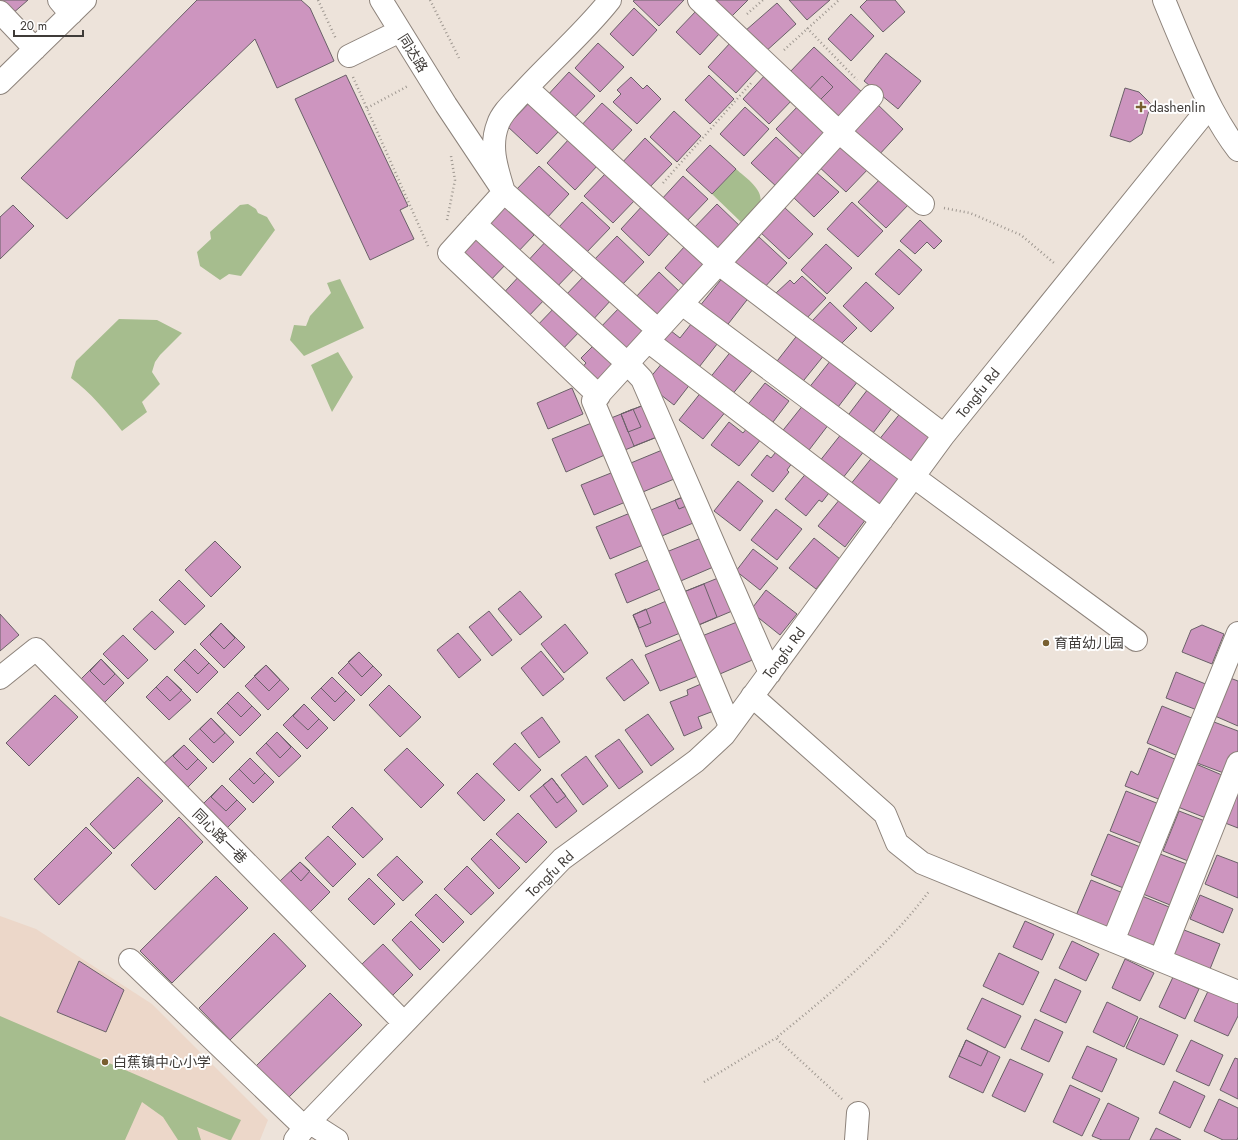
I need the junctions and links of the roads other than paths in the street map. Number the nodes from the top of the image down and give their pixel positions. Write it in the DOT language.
graph roads {
  1 [pos="381,0"];
  2 [pos="610,0"];
  3 [pos="699,0"];
  4 [pos="1164,0"];
  5 [pos="72,4"];
  6 [pos="0,12"];
  7 [pos="400,31"];
  8 [pos="35,49"];
  9 [pos="346,57"];
  10 [pos="0,83"];
  11 [pos="527,88"];
  12 [pos="872,96"];
  13 [pos="1210,106"];
  14 [pos="840,132"];
  15 [pos="1238,150"];
  16 [pos="504,192"];
  17 [pos="923,204"];
  18 [pos="475,224"];
  19 [pos="719,264"];
  20 [pos="682,304"];
  21 [pos="653,336"];
  22 [pos="628,364"];
  23 [pos="599,396"];
  24 [pos="944,435"];
  25 [pos="914,477"];
  26 [pos="882,520"];
  27 [pos="1238,633"];
  28 [pos="1136,640"];
  29 [pos="770,673"];
  30 [pos="0,678"];
  31 [pos="752,696"];
  32 [pos="730,726"];
  33 [pos="1238,763"];
  34 [pos="1113,941"];
  35 [pos="130,960"];
  36 [pos="1160,960"];
  37 [pos="1238,992"];
  38 [pos="404,1023"];
  39 [pos="858,1113"];
  40 [pos="303,1130"];
  41 [pos="337,1140"];
  42 [pos="856,1140"];
  1 -- 7 [label="street, 同达路"];
  2 -- 11 [label="street"];
  3 -- 14 [label="street"];
  4 -- 13 [label="street"];
  5 -- 8 [label="street"];
  6 -- 8 [label="street"];
  7 -- 9 [label="street"];
  7 -- 16 [label="street, 同达路"];
  8 -- 10 [label="street"];
  11 -- 16 [label="street"];
  11 -- 19 [label="street"];
  12 -- 14 [label="street"];
  13 -- 15 [label="street"];
  13 -- 24 [label="street, Tongfu Rd"];
  14 -- 17 [label="street"];
  14 -- 19 [label="street"];
  16 -- 18 [label="street"];
  16 -- 21 [label="street, 同达路"];
  18 -- 22 [label="street"];
  18 -- 23 [label="street"];
  19 -- 20 [label="street"];
  19 -- 24 [label="street"];
  20 -- 21 [label="street"];
  20 -- 25 [label="street"];
  21 -- 22 [label="street"];
  21 -- 26 [label="street, 同达路"];
  22 -- 23 [label="street"];
  22 -- 29 [label="street"];
  23 -- 32 [label="street"];
  24 -- 25 [label="street, Tongfu Rd"];
  25 -- 26 [label="street, Tongfu Rd"];
  25 -- 28 [label="street"];
  26 -- 29 [label="street, Tongfu Rd"];
  27 -- 34 [label="street"];
  29 -- 31 [label="street, Tongfu Rd"];
  30 -- 38 [label="street, 同心路一巷"];
  31 -- 32 [label="street, Tongfu Rd"];
  31 -- 34 [label="street"];
  32 -- 38 [label="street, Tongfu Rd"];
  33 -- 36 [label="street"];
  34 -- 36 [label="street"];
  35 -- 40 [label="street"];
  36 -- 37 [label="street"];
  38 -- 40 [label="street, Tongfu Rd"];
  39 -- 42 [label="street"];
  40 -- 41 [label="street"];
}
